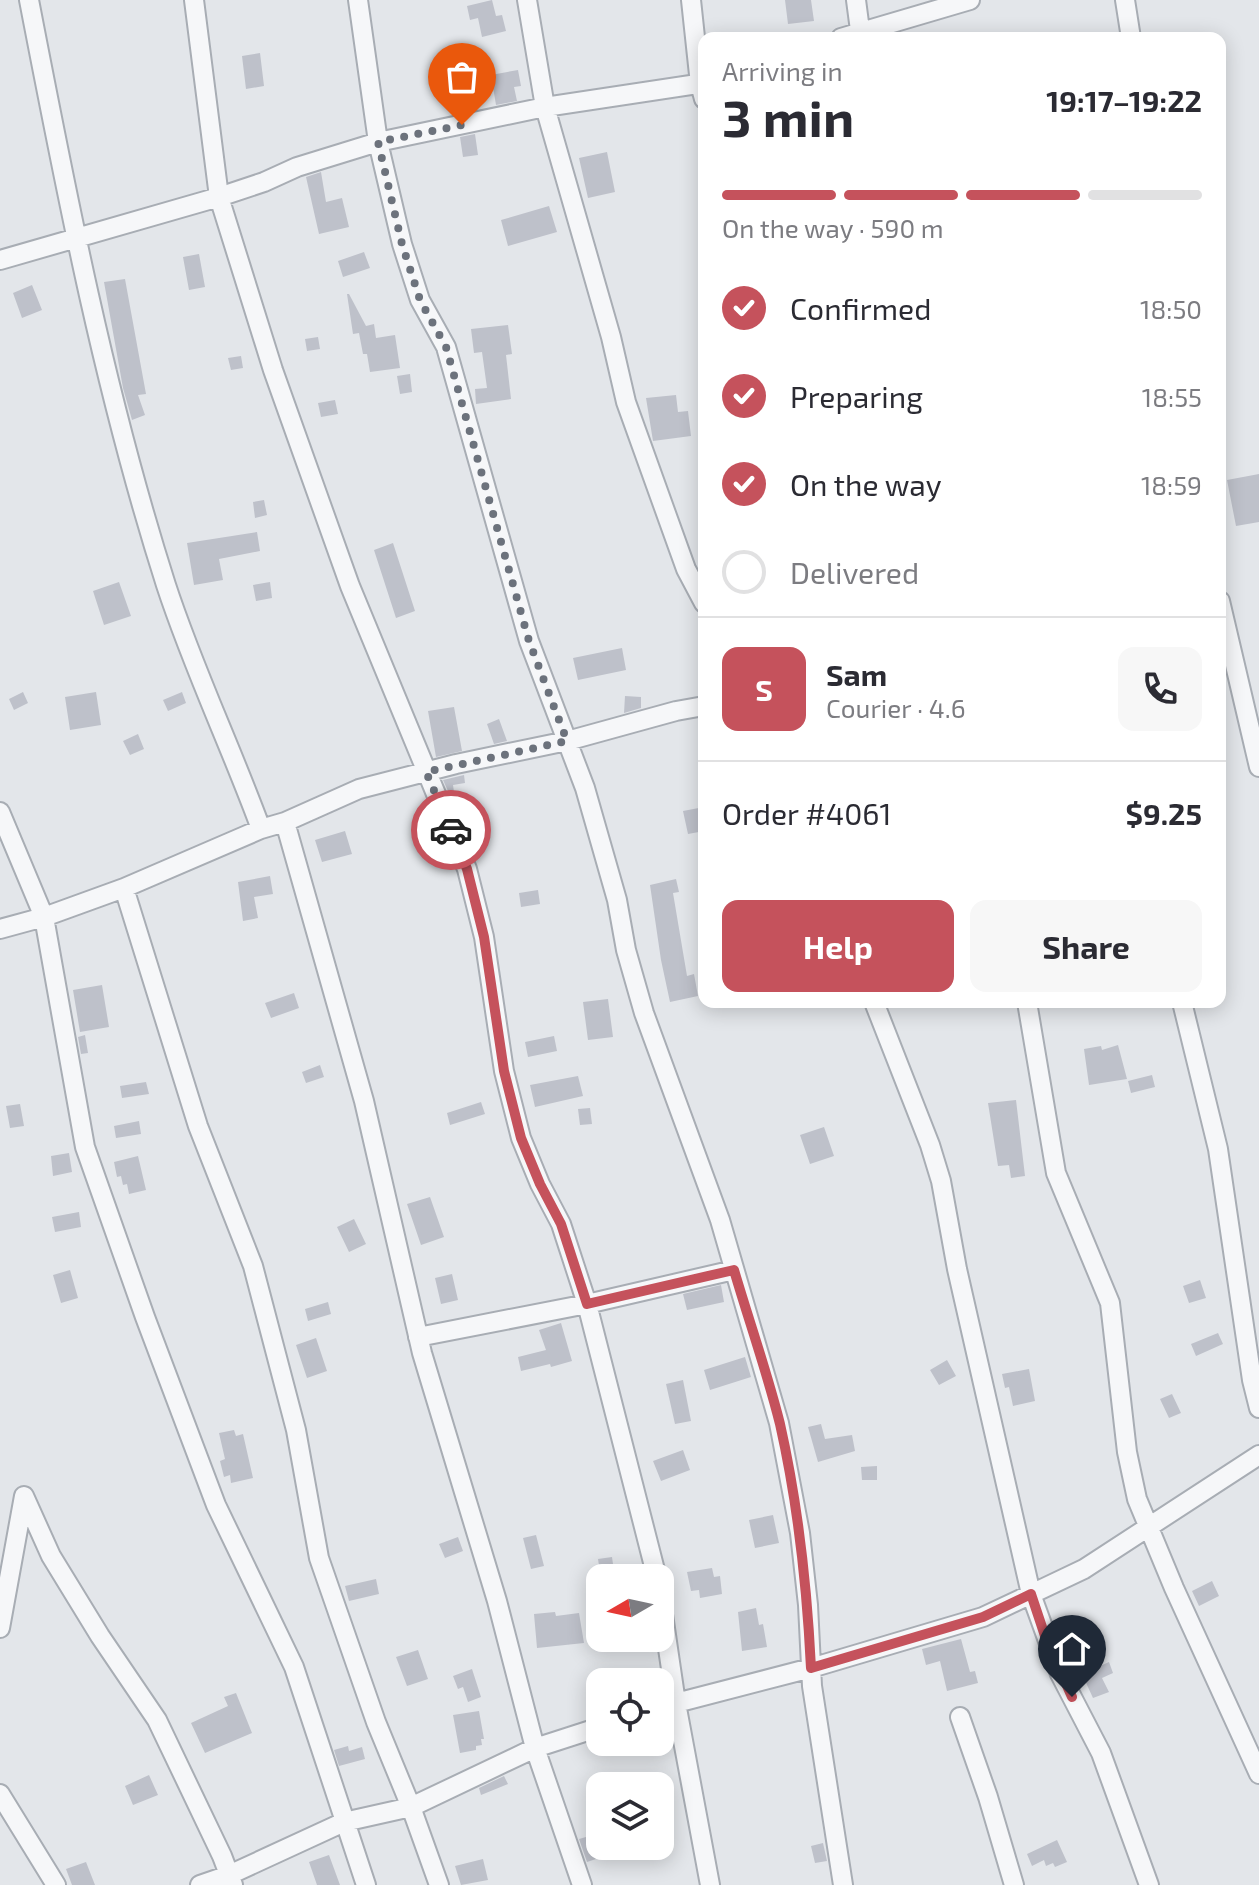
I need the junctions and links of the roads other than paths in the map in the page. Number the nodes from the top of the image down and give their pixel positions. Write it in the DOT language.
graph roads {
  1 [pos="29,0"];
  2 [pos="194,0"];
  3 [pos="358,0"];
  4 [pos="527,0"];
  5 [pos="691,0"];
  6 [pos="856,0"];
  7 [pos="970,0"];
  8 [pos="1125,0"];
  9 [pos="861,32"];
  10 [pos="870,32"];
  11 [pos="1130,32"];
  12 [pos="698,52"];
  13 [pos="698,90"];
  14 [pos="545,107"];
  15 [pos="378,142"];
  16 [pos="219,197"];
  17 [pos="75,239"];
  18 [pos="0,260"];
  19 [pos="698,592"];
  20 [pos="1226,627"];
  21 [pos="698,707"];
  22 [pos="567,741"];
  23 [pos="1259,767"];
  24 [pos="426,772"];
  25 [pos="0,812"];
  26 [pos="285,822"];
  27 [pos="261,829"];
  28 [pos="124,888"];
  29 [pos="44,917"];
  30 [pos="0,929"];
  31 [pos="876,1008"];
  32 [pos="1028,1008"];
  33 [pos="1183,1008"];
  34 [pos="734,1270"];
  35 [pos="587,1304"];
  36 [pos="418,1337"];
  37 [pos="1259,1408"];
  38 [pos="1259,1455"];
  39 [pos="1147,1525"];
  40 [pos="653,1564"];
  41 [pos="1031,1594"];
  42 [pos="0,1628"];
  43 [pos="811,1668"];
  44 [pos="674,1703"];
  45 [pos="960,1717"];
  46 [pos="674,1731"];
  47 [pos="586,1732"];
  48 [pos="535,1748"];
  49 [pos="1259,1774"];
  50 [pos="0,1794"];
  51 [pos="411,1807"];
  52 [pos="344,1822"];
  53 [pos="231,1880"];
  54 [pos="56,1885"];
  55 [pos="200,1885"];
  56 [pos="366,1885"];
  57 [pos="439,1885"];
  58 [pos="582,1885"];
  59 [pos="710,1885"];
  60 [pos="843,1885"];
  61 [pos="1014,1885"];
  62 [pos="1149,1885"];
  1 -- 17 [label="street"];
  2 -- 16 [label="street"];
  3 -- 15 [label="street"];
  4 -- 14 [label="street"];
  5 -- 12 [label="street"];
  6 -- 9 [label="street"];
  7 -- 10 [label="street"];
  8 -- 11 [label="street"];
  13 -- 14 [label="street"];
  14 -- 15 [label="street"];
  14 -- 19 [label="street"];
  15 -- 16 [label="street"];
  15 -- 22 [label="street"];
  16 -- 17 [label="street"];
  16 -- 24 [label="street"];
  17 -- 18 [label="street"];
  17 -- 27 [label="street"];
  20 -- 23 [label="street"];
  21 -- 22 [label="street"];
  22 -- 24 [label="street"];
  22 -- 34 [label="street"];
  24 -- 26 [label="street"];
  24 -- 35 [label="street"];
  25 -- 29 [label="street"];
  26 -- 27 [label="street"];
  26 -- 36 [label="street"];
  27 -- 28 [label="street"];
  28 -- 29 [label="street"];
  28 -- 51 [label="street"];
  29 -- 30 [label="street"];
  29 -- 52 [label="street"];
  31 -- 41 [label="street"];
  32 -- 39 [label="street"];
  33 -- 37 [label="street"];
  34 -- 35 [label="street"];
  34 -- 43 [label="street"];
  35 -- 36 [label="street"];
  35 -- 40 [label="street"];
  36 -- 48 [label="street"];
  38 -- 39 [label="street"];
  39 -- 41 [label="street"];
  39 -- 49 [label="street"];
  41 -- 43 [label="street"];
  41 -- 62 [label="street"];
  42 -- 53 [label="street"];
  43 -- 44 [label="street"];
  43 -- 60 [label="street"];
  45 -- 61 [label="street"];
  46 -- 59 [label="street"];
  47 -- 48 [label="street"];
  48 -- 51 [label="street"];
  48 -- 58 [label="street"];
  50 -- 54 [label="street"];
  51 -- 52 [label="street"];
  51 -- 57 [label="street"];
  52 -- 53 [label="street"];
  52 -- 56 [label="street"];
  53 -- 55 [label="street"];
}
